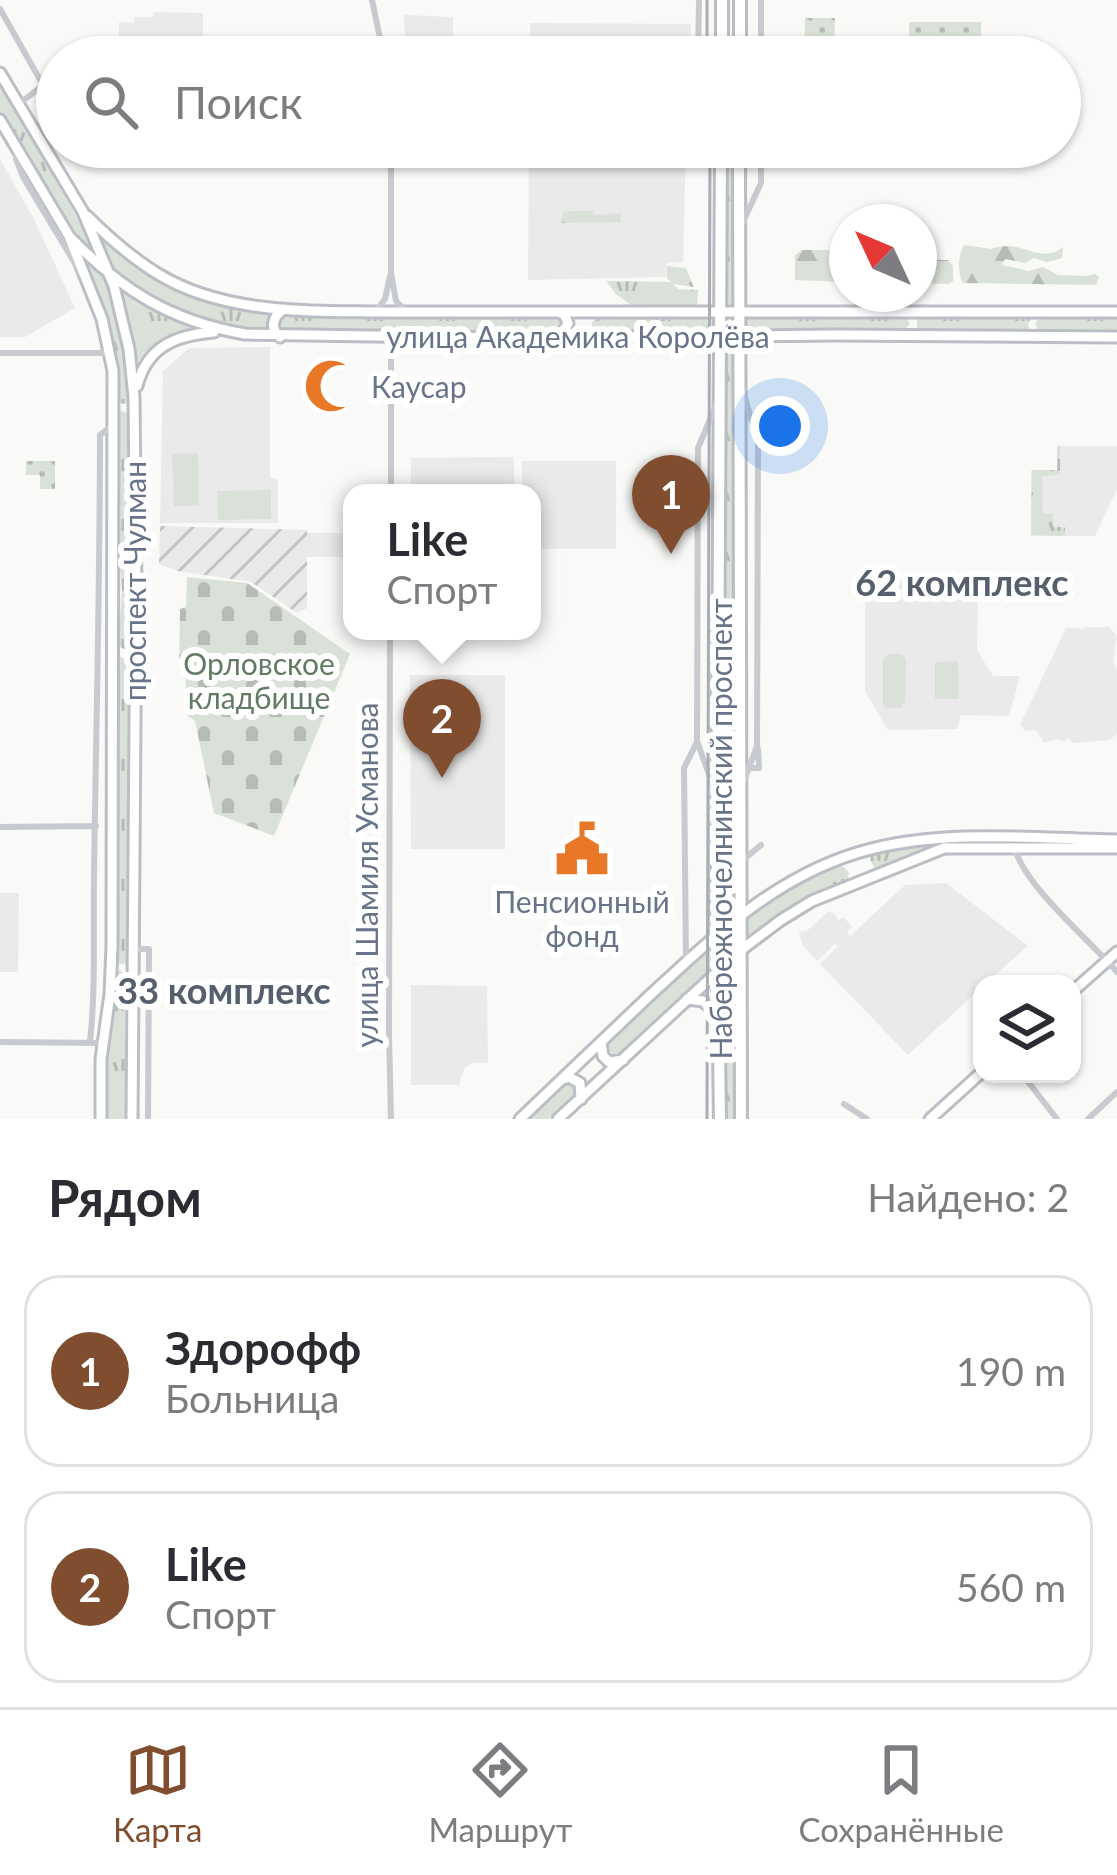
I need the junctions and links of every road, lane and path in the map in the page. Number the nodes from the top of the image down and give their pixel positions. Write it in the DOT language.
graph roads {
  1 [pos="372,0"];
  2 [pos="699,0"];
  3 [pos="722,0"];
  4 [pos="740,0"];
  5 [pos="760,0"];
  6 [pos="0,9"];
  7 [pos="380,36"];
  8 [pos="698,36"];
  9 [pos="722,36"];
  10 [pos="740,36"];
  11 [pos="760,36"];
  12 [pos="36,73"];
  13 [pos="0,74"];
  14 [pos="36,91"];
  15 [pos="19,104"];
  16 [pos="0,122"];
  17 [pos="36,133"];
  18 [pos="16,147"];
  19 [pos="56,168"];
  20 [pos="392,168"];
  21 [pos="721,168"];
  22 [pos="739,168"];
  23 [pos="760,168"];
  24 [pos="82,212"];
  25 [pos="738,233"];
  26 [pos="69,236"];
  27 [pos="392,273"];
  28 [pos="86,276"];
  29 [pos="111,277"];
  30 [pos="721,289"];
  31 [pos="739,289"];
  32 [pos="284,309"];
  33 [pos="763,310"];
  34 [pos="829,310"];
  35 [pos="937,310"];
  36 [pos="375,312"];
  37 [pos="407,312"];
  38 [pos="558,312"];
  39 [pos="614,312"];
  40 [pos="702,312"];
  41 [pos="909,312"];
  42 [pos="1045,312"];
  43 [pos="1117,312"];
  44 [pos="720,324"];
  45 [pos="739,324"];
  46 [pos="226,331"];
  47 [pos="901,335"];
  48 [pos="763,336"];
  49 [pos="280,337"];
  50 [pos="392,337"];
  51 [pos="602,337"];
  52 [pos="698,337"];
  53 [pos="1042,337"];
  54 [pos="1117,337"];
  55 [pos="555,338"];
  56 [pos="0,353"];
  57 [pos="110,353"];
  58 [pos="720,362"];
  59 [pos="739,362"];
  60 [pos="740,383"];
  61 [pos="721,394"];
  62 [pos="134,397"];
  63 [pos="134,412"];
  64 [pos="112,420"];
  65 [pos="391,484"];
  66 [pos="99,597"];
  67 [pos="114,617"];
  68 [pos="390,640"];
  69 [pos="114,643"];
  70 [pos="134,646"];
  71 [pos="697,741"];
  72 [pos="113,761"];
  73 [pos="97,786"];
  74 [pos="740,790"];
  75 [pos="719,802"];
  76 [pos="97,826"];
  77 [pos="0,827"];
  78 [pos="761,844"];
  79 [pos="1117,844"];
  80 [pos="1014,847"];
  81 [pos="869,849"];
  82 [pos="836,861"];
  83 [pos="740,862"];
  84 [pos="875,876"];
  85 [pos="843,888"];
  86 [pos="740,891"];
  87 [pos="762,898"];
  88 [pos="741,914"];
  89 [pos="94,923"];
  90 [pos="719,932"];
  91 [pos="112,947"];
  92 [pos="133,949"];
  93 [pos="741,950"];
  94 [pos="1117,952"];
  95 [pos="1107,961"];
  96 [pos="686,962"];
  97 [pos="719,969"];
  98 [pos="112,972"];
  99 [pos="1117,972"];
  100 [pos="132,977"];
  101 [pos="1081,984"];
  102 [pos="687,999"];
  103 [pos="718,1015"];
  104 [pos="602,1041"];
  105 [pos="0,1042"];
  106 [pos="90,1042"];
  107 [pos="103,1043"];
  108 [pos="623,1060"];
  109 [pos="561,1080"];
  110 [pos="973,1080"];
  111 [pos="1029,1083"];
  112 [pos="1117,1092"];
  113 [pos="581,1099"];
  114 [pos="844,1104"];
  115 [pos="101,1119"];
  116 [pos="132,1119"];
  117 [pos="148,1119"];
  118 [pos="391,1119"];
  119 [pos="520,1119"];
  120 [pos="558,1119"];
  121 [pos="720,1119"];
  122 [pos="741,1119"];
  123 [pos="867,1119"];
  124 [pos="930,1119"];
  125 [pos="1057,1119"];
  126 [pos="1088,1119"];
  1 -- 7 [label="street"];
  2 -- 8 [label="street"];
  3 -- 9 [label="main road"];
  4 -- 10 [label="main road"];
  5 -- 11 [label="street"];
  6 -- 12 [label="street"];
  13 -- 15 [label="main road, проспект Чулман"];
  14 -- 15 [label="street"];
  15 -- 17 [label="main road, проспект Чулман"];
  16 -- 18 [label="main road, проспект Чулман"];
  18 -- 26 [label="main road, проспект Чулман"];
  18 -- 28 [label="street"];
  19 -- 24 [label="main road, проспект Чулман"];
  20 -- 27 [label="street"];
  21 -- 30 [label="main road, Набережночелнинский проспект"];
  22 -- 25 [label="main road, Набережночелнинский проспект"];
  23 -- 25 [label="street"];
  24 -- 29 [label="main road, проспект Чулман"];
  24 -- 32 [label="main road, улица Академика Королёва"];
  25 -- 31 [label="main road, Набережночелнинский проспект"];
  26 -- 28 [label="main road, проспект Чулман"];
  26 -- 29 [label="main road, улица Академика Королёва"];
  27 -- 36 [label="street"];
  27 -- 37 [label="street"];
  28 -- 57 [label="main road, проспект Чулман"];
  29 -- 46 [label="main road, улица Академика Королёва"];
  29 -- 62 [label="main road, проспект Чулман"];
  30 -- 40 [label="main road"];
  30 -- 44 [label="main road, Набережночелнинский проспект"];
  31 -- 33 [label="main road"];
  31 -- 45 [label="main road, Набережночелнинский проспект"];
  32 -- 36 [label="main road, улица Академика Королёва"];
  32 -- 49 [label="main road"];
  33 -- 34 [label="main road, улица Академика Королёва"];
  33 -- 45 [label="main road, улица Академика Королёва"];
  35 -- 42 [label="main road, улица Академика Королёва"];
  36 -- 37 [label="main road, улица Академика Королёва"];
  37 -- 38 [label="main road, улица Академика Королёва"];
  38 -- 39 [label="main road, улица Академика Королёва"];
  38 -- 55 [label="main road"];
  39 -- 40 [label="main road, улица Академика Королёва"];
  39 -- 51 [label="main road"];
  40 -- 44 [label="main road, улица Академика Королёва"];
  41 -- 47 [label="main road"];
  42 -- 43 [label="main road, улица Академика Королёва"];
  42 -- 53 [label="main road"];
  44 -- 45 [label="main road, улица Академика Королёва"];
  44 -- 45 [label="main road, улица Академика Королёва"];
  44 -- 52 [label="main road, улица Академика Королёва"];
  44 -- 58 [label="main road, Набережночелнинский проспект"];
  45 -- 48 [label="main road, улица Академика Королёва"];
  45 -- 59 [label="main road, Набережночелнинский проспект"];
  46 -- 49 [label="main road, улица Академика Королёва"];
  46 -- 62 [label="main road"];
  47 -- 48 [label="main road, улица Академика Королёва"];
  47 -- 53 [label="main road, улица Академика Королёва"];
  48 -- 59 [label="main road"];
  49 -- 50 [label="main road, улица Академика Королёва"];
  50 -- 55 [label="main road, улица Академика Королёва"];
  50 -- 65 [label="street"];
  51 -- 52 [label="main road, улица Академика Королёва"];
  51 -- 55 [label="main road, улица Академика Королёва"];
  52 -- 58 [label="main road"];
  53 -- 54 [label="main road, улица Академика Королёва"];
  56 -- 57 [label="street"];
  57 -- 64 [label="main road, проспект Чулман"];
  58 -- 61 [label="main road, Набережночелнинский проспект"];
  59 -- 60 [label="main road, Набережночелнинский проспект"];
  60 -- 74 [label="main road, Набережночелнинский проспект"];
  60 -- 74 [label="street"];
  61 -- 71 [label="street"];
  61 -- 75 [label="main road, Набережночелнинский проспект"];
  62 -- 63 [label="main road, проспект Чулман"];
  63 -- 64 [label="main road"];
  63 -- 70 [label="main road, проспект Чулман"];
  64 -- 66 [label="street"];
  64 -- 67 [label="main road, проспект Чулман"];
  66 -- 67 [label="street"];
  66 -- 73 [label="street"];
  67 -- 69 [label="main road, проспект Чулман"];
  68 -- 118 [label="street, улица Шамиля Усманова"];
  69 -- 70 [label="main road"];
  69 -- 72 [label="main road, проспект Чулман"];
  70 -- 92 [label="main road, проспект Чулман"];
  71 -- 75 [label="street"];
  71 -- 96 [label="street"];
  72 -- 73 [label="street"];
  72 -- 91 [label="main road, проспект Чулман"];
  73 -- 76 [label="street"];
  74 -- 83 [label="main road, Набережночелнинский проспект"];
  75 -- 90 [label="main road, Набережночелнинский проспект"];
  76 -- 77 [label="street"];
  76 -- 89 [label="street"];
  78 -- 83 [label="street"];
  79 -- 80 [label="main road"];
  79 -- 81 [label="main road"];
  80 -- 84 [label="main road"];
  80 -- 95 [label="street"];
  81 -- 82 [label="main road"];
  81 -- 84 [label="main road"];
  82 -- 85 [label="main road"];
  82 -- 87 [label="main road"];
  83 -- 86 [label="main road, Набережночелнинский проспект"];
  84 -- 85 [label="main road"];
  85 -- 93 [label="main road"];
  86 -- 87 [label="main road"];
  86 -- 88 [label="main road, Набережночелнинский проспект"];
  87 -- 88 [label="main road"];
  88 -- 90 [label="main road"];
  88 -- 93 [label="main road, Набережночелнинский проспект"];
  89 -- 91 [label="street"];
  89 -- 106 [label="street"];
  90 -- 96 [label="main road"];
  90 -- 97 [label="main road, Набережночелнинский проспект"];
  91 -- 98 [label="main road, проспект Чулман"];
  92 -- 100 [label="main road, проспект Чулман"];
  92 -- 117 [label="street"];
  93 -- 97 [label="main road"];
  93 -- 122 [label="main road, Набережночелнинский проспект"];
  94 -- 95 [label="main road"];
  95 -- 99 [label="street"];
  95 -- 101 [label="main road"];
  96 -- 104 [label="main road"];
  97 -- 102 [label="main road"];
  97 -- 103 [label="main road, Набережночелнинский проспект"];
  98 -- 100 [label="main road"];
  98 -- 107 [label="main road, проспект Чулман"];
  100 -- 116 [label="main road, проспект Чулман"];
  102 -- 103 [label="main road"];
  102 -- 108 [label="main road"];
  103 -- 121 [label="main road, Набережночелнинский проспект"];
  104 -- 108 [label="main road"];
  104 -- 109 [label="main road"];
  105 -- 106 [label="street"];
  106 -- 107 [label="street"];
  107 -- 115 [label="main road, проспект Чулман"];
  108 -- 113 [label="main road"];
  109 -- 113 [label="main road"];
  109 -- 119 [label="main road"];
  110 -- 124 [label="main road"];
  111 -- 125 [label="street"];
  112 -- 126 [label="street"];
  113 -- 120 [label="main road"];
  114 -- 123 [label="street"];
}
